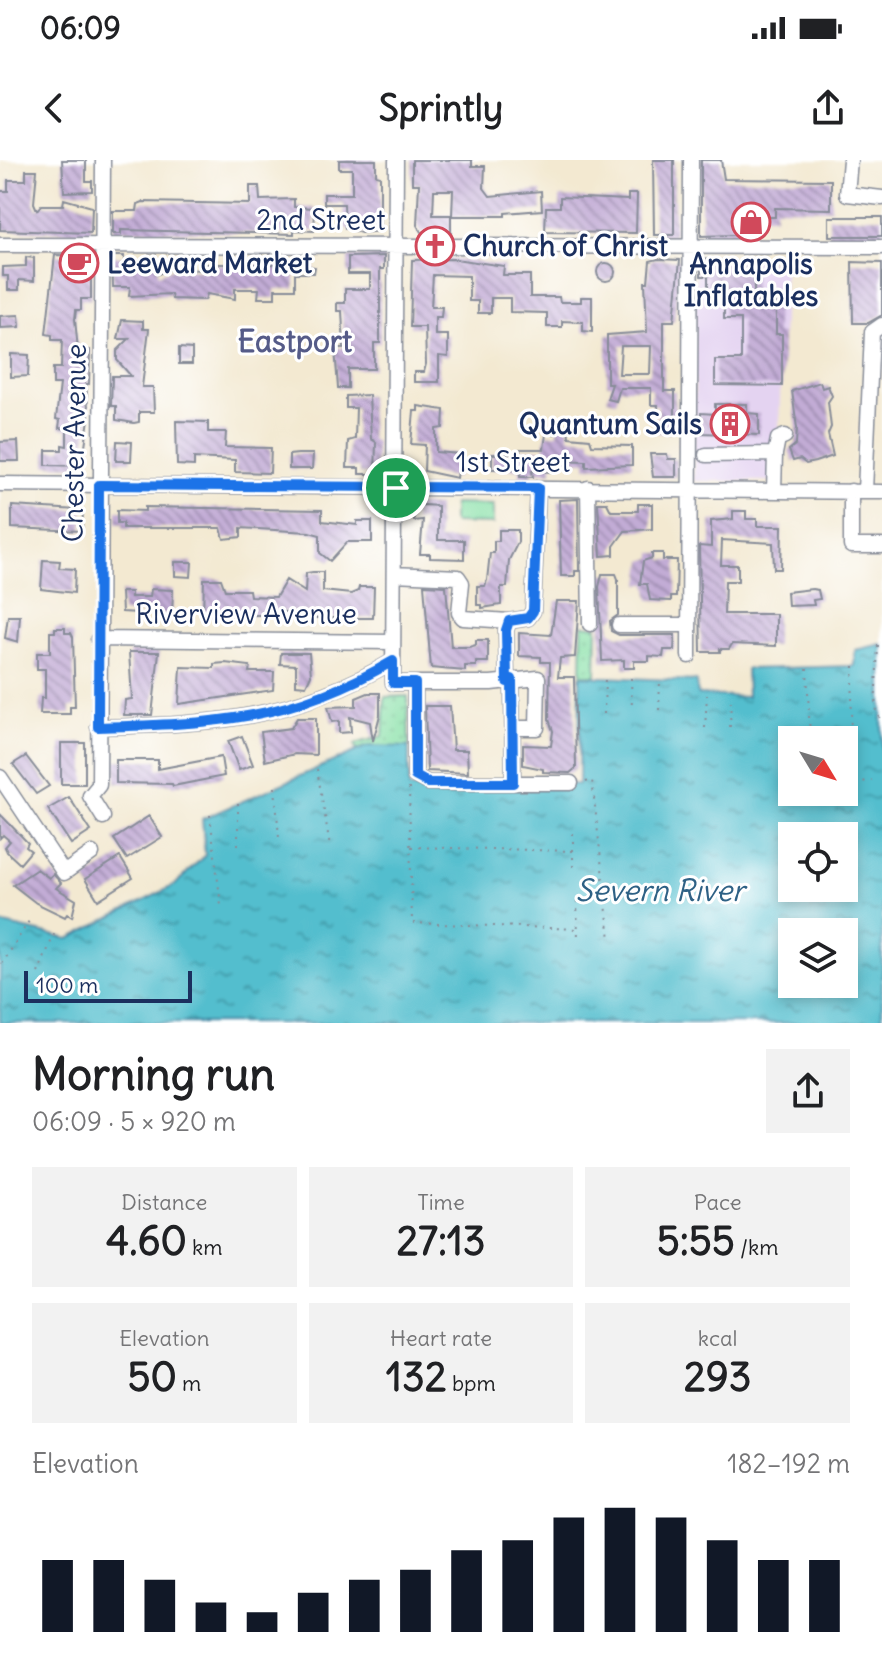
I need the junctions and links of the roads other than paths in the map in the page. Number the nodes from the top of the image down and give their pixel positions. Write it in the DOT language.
graph roads {
  1 [pos="103,160"];
  2 [pos="396,160"];
  3 [pos="691,160"];
  4 [pos="850,160"];
  5 [pos="882,198"];
  6 [pos="0,245"];
  7 [pos="103,245"];
  8 [pos="395,247"];
  9 [pos="691,247"];
  10 [pos="882,247"];
  11 [pos="882,325"];
  12 [pos="785,436"];
  13 [pos="775,454"];
  14 [pos="706,455"];
  15 [pos="0,484"];
  16 [pos="99,485"];
  17 [pos="396,488"];
  18 [pos="538,488"];
  19 [pos="588,488"];
  20 [pos="689,490"];
  21 [pos="774,491"];
  22 [pos="858,491"];
  23 [pos="882,492"];
  24 [pos="882,546"];
  25 [pos="394,574"];
  26 [pos="509,621"];
  27 [pos="590,624"];
  28 [pos="619,625"];
  29 [pos="689,625"];
  30 [pos="98,639"];
  31 [pos="393,642"];
  32 [pos="689,656"];
  33 [pos="393,661"];
  34 [pos="510,681"];
  35 [pos="415,683"];
  36 [pos="98,727"];
  37 [pos="513,728"];
  38 [pos="0,777"];
  39 [pos="513,783"];
  40 [pos="576,783"];
  41 [pos="103,817"];
  42 [pos="92,853"];
  1 -- 7 [label="street, Chester Avenue"];
  2 -- 8 [label="street"];
  3 -- 9 [label="street"];
  4 -- 5 [label="street"];
  6 -- 7 [label="street, 2nd Street"];
  7 -- 8 [label="street, 2nd Street"];
  7 -- 16 [label="street, Chester Avenue"];
  8 -- 9 [label="street, 2nd Street"];
  8 -- 17 [label="street"];
  9 -- 10 [label="street, 2nd Street"];
  9 -- 20 [label="street"];
  11 -- 22 [label="street"];
  12 -- 13 [label="street"];
  13 -- 14 [label="street"];
  13 -- 21 [label="street"];
  15 -- 16 [label="street, 1st Street"];
  16 -- 17 [label="street, 1st Street"];
  16 -- 30 [label="street, Chester Avenue"];
  17 -- 18 [label="street, 1st Street"];
  17 -- 25 [label="street"];
  18 -- 19 [label="street, 1st Street"];
  18 -- 26 [label="street"];
  19 -- 20 [label="street, 1st Street"];
  19 -- 27 [label="street"];
  20 -- 21 [label="street, 1st Street"];
  20 -- 29 [label="street"];
  21 -- 22 [label="street, 1st Street"];
  22 -- 23 [label="street, 1st Street"];
  22 -- 24 [label="street"];
  25 -- 26 [label="street"];
  25 -- 31 [label="street"];
  26 -- 34 [label="street"];
  28 -- 29 [label="street"];
  29 -- 32 [label="street"];
  30 -- 31 [label="street, Riverview Avenue"];
  30 -- 36 [label="street, Chester Avenue"];
  31 -- 33 [label="street"];
  33 -- 35 [label="street"];
  33 -- 36 [label="street"];
  34 -- 35 [label="street"];
  34 -- 37 [label="street"];
  34 -- 37 [label="street"];
  35 -- 39 [label="street"];
  36 -- 41 [label="street, Chester Avenue"];
  37 -- 39 [label="street"];
  38 -- 42 [label="street"];
  39 -- 40 [label="street"];
}
